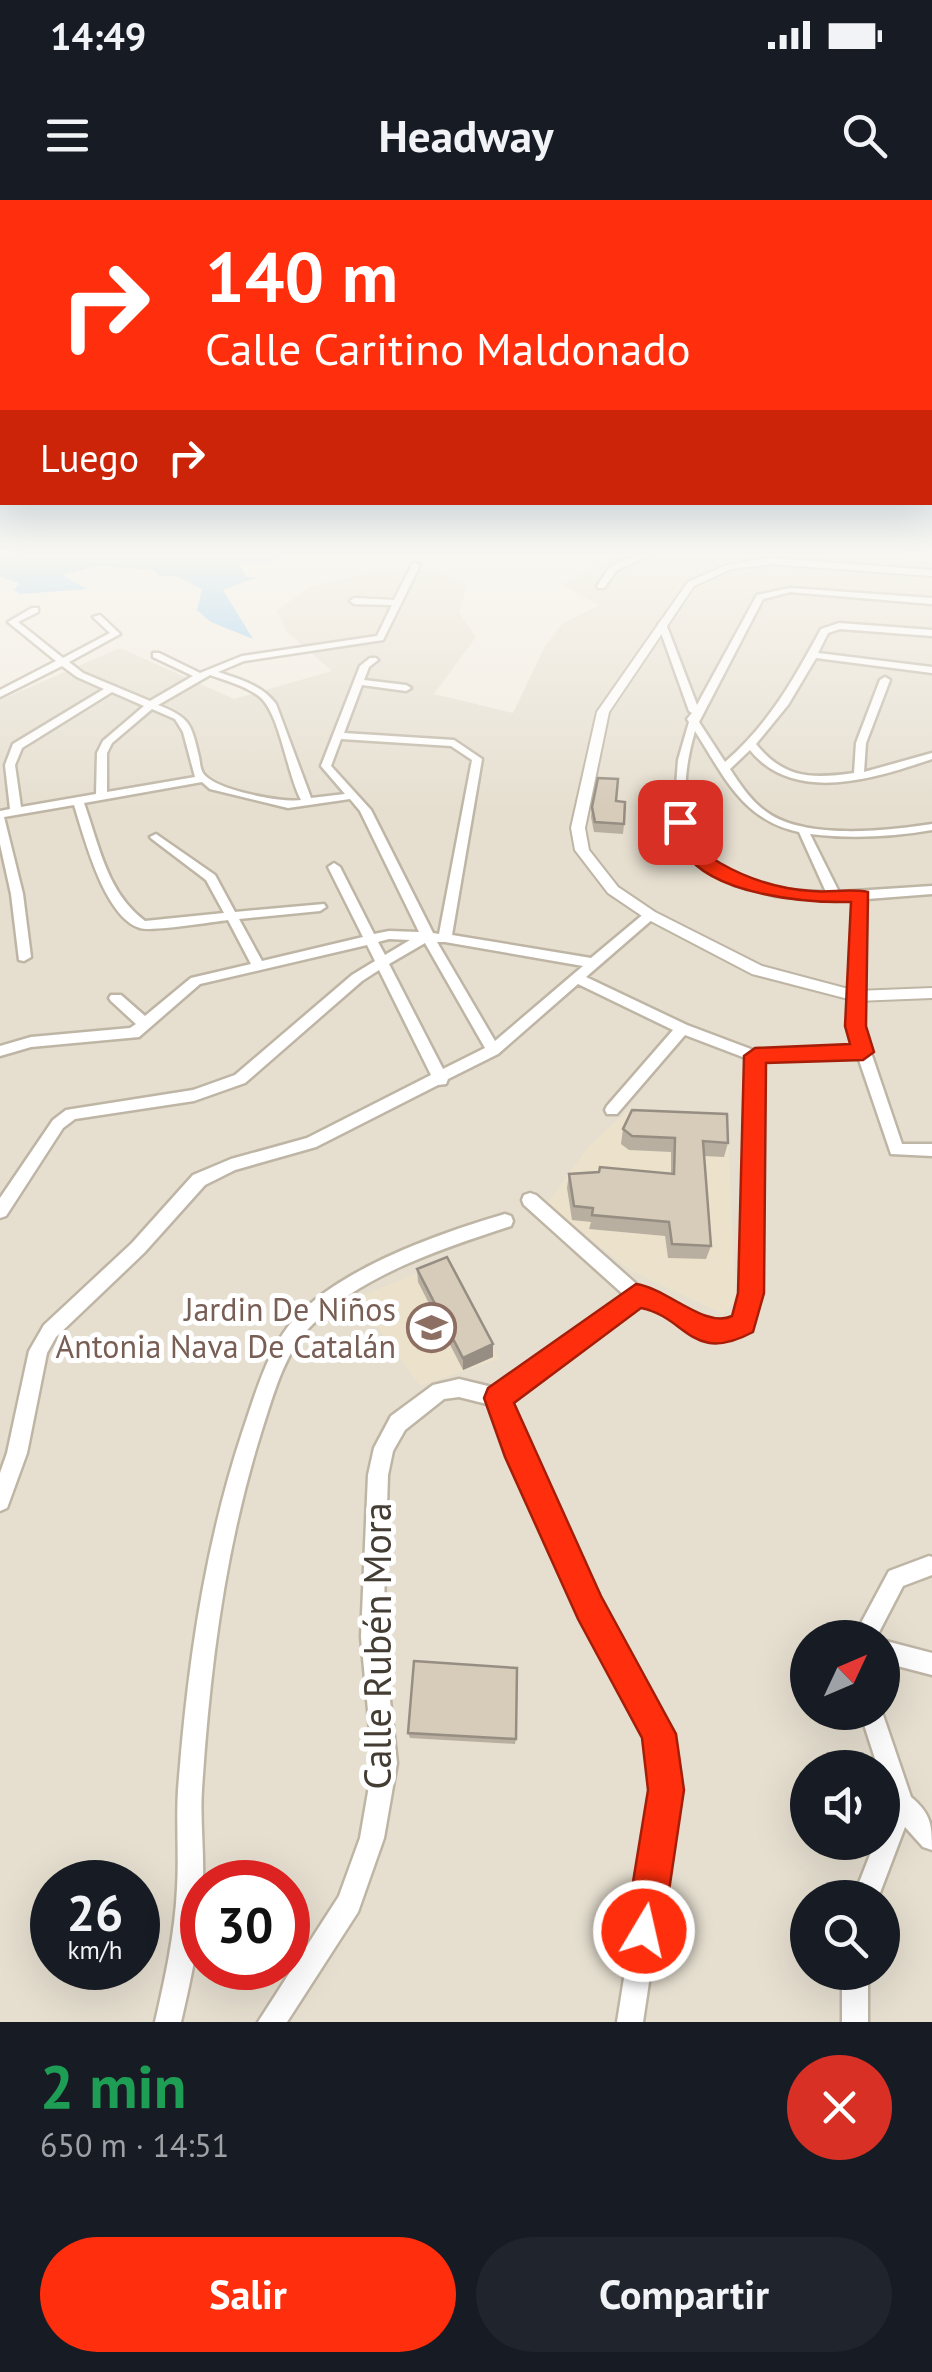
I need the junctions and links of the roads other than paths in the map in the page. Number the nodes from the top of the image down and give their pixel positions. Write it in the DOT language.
graph roads {
  1 [pos="30,638"];
  2 [pos="108,638"];
  3 [pos="380,638"];
  4 [pos="652,638"];
  5 [pos="667,638"];
  6 [pos="738,638"];
  7 [pos="820,638"];
  8 [pos="156,655"];
  9 [pos="812,655"];
  10 [pos="374,660"];
  11 [pos="58,662"];
  12 [pos="868,663"];
  13 [pos="908,668"];
  14 [pos="932,670"];
  15 [pos="205,674"];
  16 [pos="885,680"];
  17 [pos="360,682"];
  18 [pos="406,688"];
  19 [pos="108,690"];
  20 [pos="0,694"];
  21 [pos="151,706"];
  22 [pos="693,715"];
  23 [pos="336,736"];
  24 [pos="752,746"];
  25 [pos="932,756"];
  26 [pos="726,767"];
  27 [pos="859,773"];
  28 [pos="202,778"];
  29 [pos="101,796"];
  30 [pos="351,796"];
  31 [pos="78,800"];
  32 [pos="308,801"];
  33 [pos="16,811"];
  34 [pos="0,817"];
  35 [pos="932,826"];
  36 [pos="804,834"];
  37 [pos="156,837"];
  38 [pos="334,867"];
  39 [pos="932,890"];
  40 [pos="861,896"];
  41 [pos="835,897"];
  42 [pos="320,908"];
  43 [pos="228,914"];
  44 [pos="650,915"];
  45 [pos="427,936"];
  46 [pos="445,938"];
  47 [pos="370,939"];
  48 [pos="24,956"];
  49 [pos="379,962"];
  50 [pos="593,963"];
  51 [pos="258,964"];
  52 [pos="577,978"];
  53 [pos="932,994"];
  54 [pos="856,996"];
  55 [pos="116,998"];
  56 [pos="146,1026"];
  57 [pos="682,1029"];
  58 [pos="493,1050"];
  59 [pos="0,1051"];
  60 [pos="863,1052"];
  61 [pos="755,1056"];
  62 [pos="441,1080"];
  63 [pos="612,1110"];
  64 [pos="932,1150"];
  65 [pos="530,1200"];
  66 [pos="0,1211"];
  67 [pos="505,1221"];
  68 [pos="636,1296"];
  69 [pos="498,1398"];
  70 [pos="0,1501"];
  71 [pos="928,1566"];
  72 [pos="874,1620"];
  73 [pos="900,1656"];
  74 [pos="932,1664"];
  75 [pos="877,1730"];
  76 [pos="902,1805"];
  77 [pos="932,1823"];
  78 [pos="932,1838"];
  79 [pos="872,1880"];
  80 [pos="854,1990"];
  81 [pos="168,2022"];
  82 [pos="271,2022"];
  83 [pos="630,2022"];
  84 [pos="855,2022"];
  1 -- 11 [label="street"];
  2 -- 11 [label="street"];
  3 -- 15 [label="street"];
  4 -- 44 [label="street"];
  5 -- 22 [label="street"];
  6 -- 22 [label="street"];
  7 -- 9 [label="street"];
  8 -- 15 [label="street"];
  9 -- 12 [label="street"];
  9 -- 24 [label="street"];
  10 -- 17 [label="street"];
  11 -- 19 [label="street"];
  11 -- 20 [label="street"];
  12 -- 13 [label="street"];
  12 -- 16 [label="street"];
  13 -- 14 [label="street"];
  13 -- 16 [label="street"];
  15 -- 21 [label="street"];
  15 -- 32 [label="street"];
  16 -- 27 [label="street"];
  17 -- 18 [label="street"];
  17 -- 23 [label="street"];
  19 -- 21 [label="street"];
  19 -- 33 [label="street"];
  21 -- 28 [label="street"];
  21 -- 29 [label="street"];
  22 -- 26 [label="street"];
  22 -- 41 [label="street"];
  23 -- 30 [label="street"];
  23 -- 46 [label="street"];
  24 -- 26 [label="street"];
  24 -- 27 [label="street"];
  25 -- 27 [label="street"];
  26 -- 36 [label="street"];
  28 -- 29 [label="street"];
  28 -- 32 [label="street"];
  29 -- 31 [label="street"];
  30 -- 32 [label="street"];
  30 -- 45 [label="street"];
  31 -- 33 [label="street"];
  31 -- 43 [label="street"];
  33 -- 34 [label="street"];
  34 -- 48 [label="street"];
  35 -- 36 [label="street"];
  36 -- 41 [label="street"];
  37 -- 43 [label="street"];
  38 -- 47 [label="street"];
  39 -- 40 [label="street"];
  40 -- 41 [label="street"];
  40 -- 54 [label="street"];
  42 -- 43 [label="street"];
  43 -- 51 [label="street"];
  44 -- 50 [label="street"];
  44 -- 54 [label="street"];
  45 -- 46 [label="street"];
  45 -- 47 [label="street"];
  45 -- 49 [label="street"];
  45 -- 58 [label="street"];
  46 -- 50 [label="street"];
  47 -- 49 [label="street"];
  47 -- 51 [label="street"];
  49 -- 62 [label="street"];
  49 -- 66 [label="street"];
  50 -- 52 [label="street"];
  51 -- 56 [label="street"];
  52 -- 57 [label="street"];
  52 -- 58 [label="street"];
  53 -- 54 [label="street"];
  54 -- 60 [label="street"];
  55 -- 56 [label="street"];
  56 -- 59 [label="street"];
  57 -- 61 [label="street"];
  57 -- 63 [label="street"];
  58 -- 62 [label="street"];
  60 -- 61 [label="street"];
  60 -- 64 [label="street"];
  61 -- 68 [label="street"];
  62 -- 70 [label="street"];
  65 -- 68 [label="street"];
  67 -- 81 [label="street"];
  68 -- 69 [label="street"];
  69 -- 82 [label="street, Calle Rubén Mora"];
  69 -- 83 [label="street"];
  71 -- 72 [label="street"];
  73 -- 74 [label="street"];
  75 -- 76 [label="street"];
  76 -- 77 [label="street"];
  76 -- 78 [label="street"];
  76 -- 79 [label="street"];
  80 -- 84 [label="street"];
}
